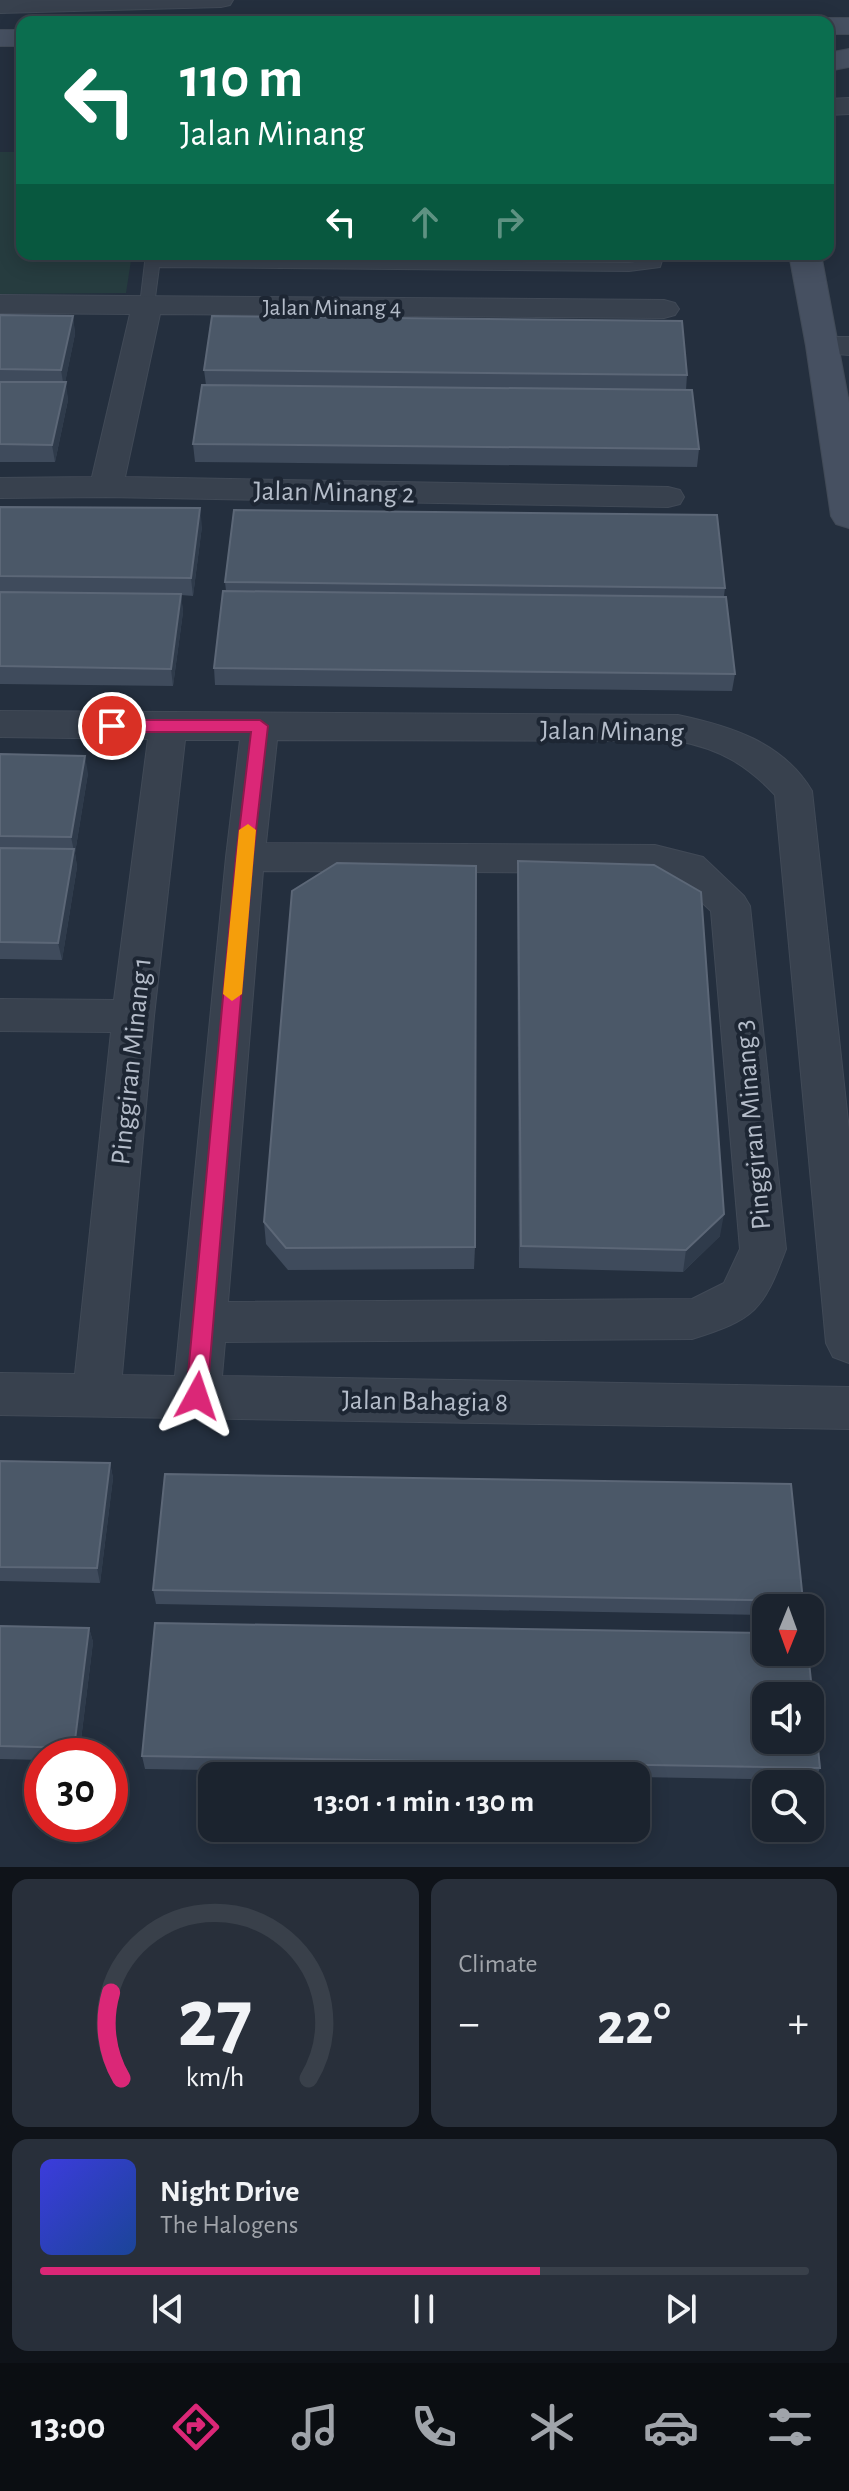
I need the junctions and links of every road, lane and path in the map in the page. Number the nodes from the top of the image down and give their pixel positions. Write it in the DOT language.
graph roads {
  1 [pos="221,0"];
  2 [pos="154,1"];
  3 [pos="0,5"];
  4 [pos="152,260"];
  5 [pos="258,260"];
  6 [pos="656,260"];
  7 [pos="807,260"];
  8 [pos="0,304"];
  9 [pos="147,305"];
  10 [pos="664,309"];
  11 [pos="836,346"];
  12 [pos="106,487"];
  13 [pos="0,488"];
  14 [pos="668,497"];
  15 [pos="849,516"];
  16 [pos="0,724"];
  17 [pos="260,726"];
  18 [pos="168,727"];
  19 [pos="245,857"];
  20 [pos="0,1015"];
  21 [pos="133,1016"];
  22 [pos="203,1322"];
  23 [pos="849,1343"];
  24 [pos="0,1394"];
  25 [pos="97,1395"];
  26 [pos="197,1396"];
  27 [pos="849,1408"];
  1 -- 2 [label="street"];
  2 -- 3 [label="street"];
  4 -- 9 [label="lane"];
  5 -- 6 [label="lane"];
  7 -- 11 [label="street"];
  8 -- 9 [label="street, Jalan Minang 4"];
  9 -- 10 [label="street, Jalan Minang 4"];
  9 -- 12 [label="street"];
  11 -- 15 [label="street"];
  12 -- 13 [label="street, Jalan Minang 2"];
  12 -- 14 [label="street, Jalan Minang 2"];
  16 -- 18 [label="street, Jalan Minang"];
  17 -- 18 [label="street, Jalan Minang"];
  17 -- 19 [label="street"];
  17 -- 23 [label="street, Jalan Minang"];
  18 -- 21 [label="street, Pinggiran Minang 1"];
  19 -- 22 [label="street"];
  19 -- 22 [label="street, Pinggiran Minang 3"];
  20 -- 21 [label="street"];
  21 -- 25 [label="street, Pinggiran Minang 1"];
  22 -- 26 [label="street"];
  24 -- 25 [label="street, Jalan Bahagia 8"];
  25 -- 26 [label="street, Jalan Bahagia 8"];
  26 -- 27 [label="street, Jalan Bahagia 8"];
}
